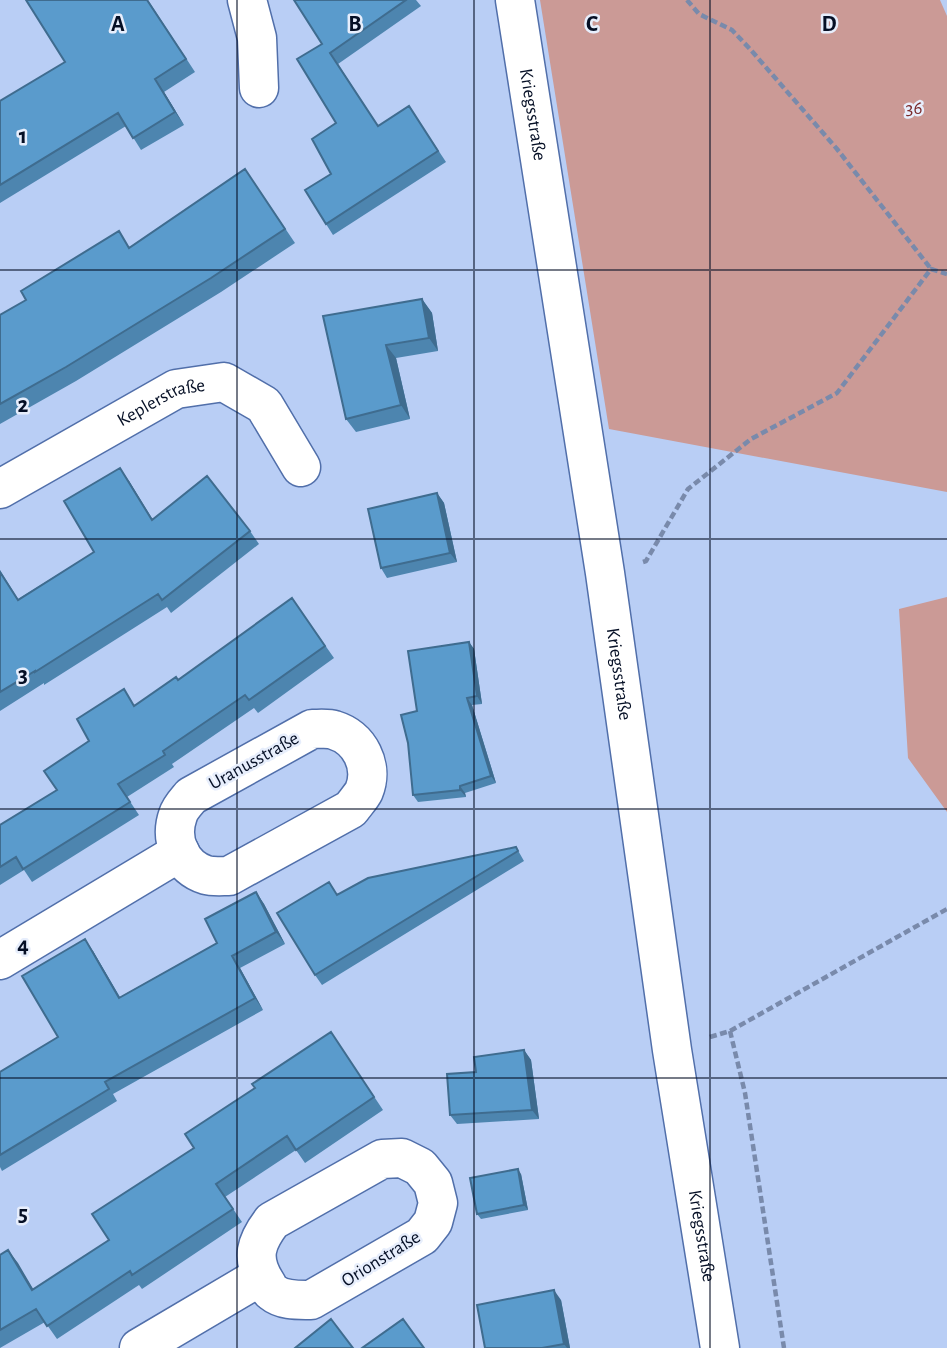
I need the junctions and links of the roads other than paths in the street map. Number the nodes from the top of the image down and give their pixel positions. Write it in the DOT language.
graph roads {
  1 [pos="247,0"];
  2 [pos="514,0"];
  3 [pos="259,88"];
  4 [pos="301,467"];
  5 [pos="0,489"];
  6 [pos="180,852"];
  7 [pos="0,961"];
  8 [pos="261,1276"];
  9 [pos="139,1348"];
  10 [pos="720,1348"];
  1 -- 3 [label="street"];
  2 -- 10 [label="street, Kriegsstraße"];
  4 -- 5 [label="street, Keplerstraße"];
  6 -- 6 [label="street, Uranusstraße"];
  6 -- 7 [label="street"];
  8 -- 8 [label="street, Orionstraße"];
  8 -- 9 [label="street"];
}
